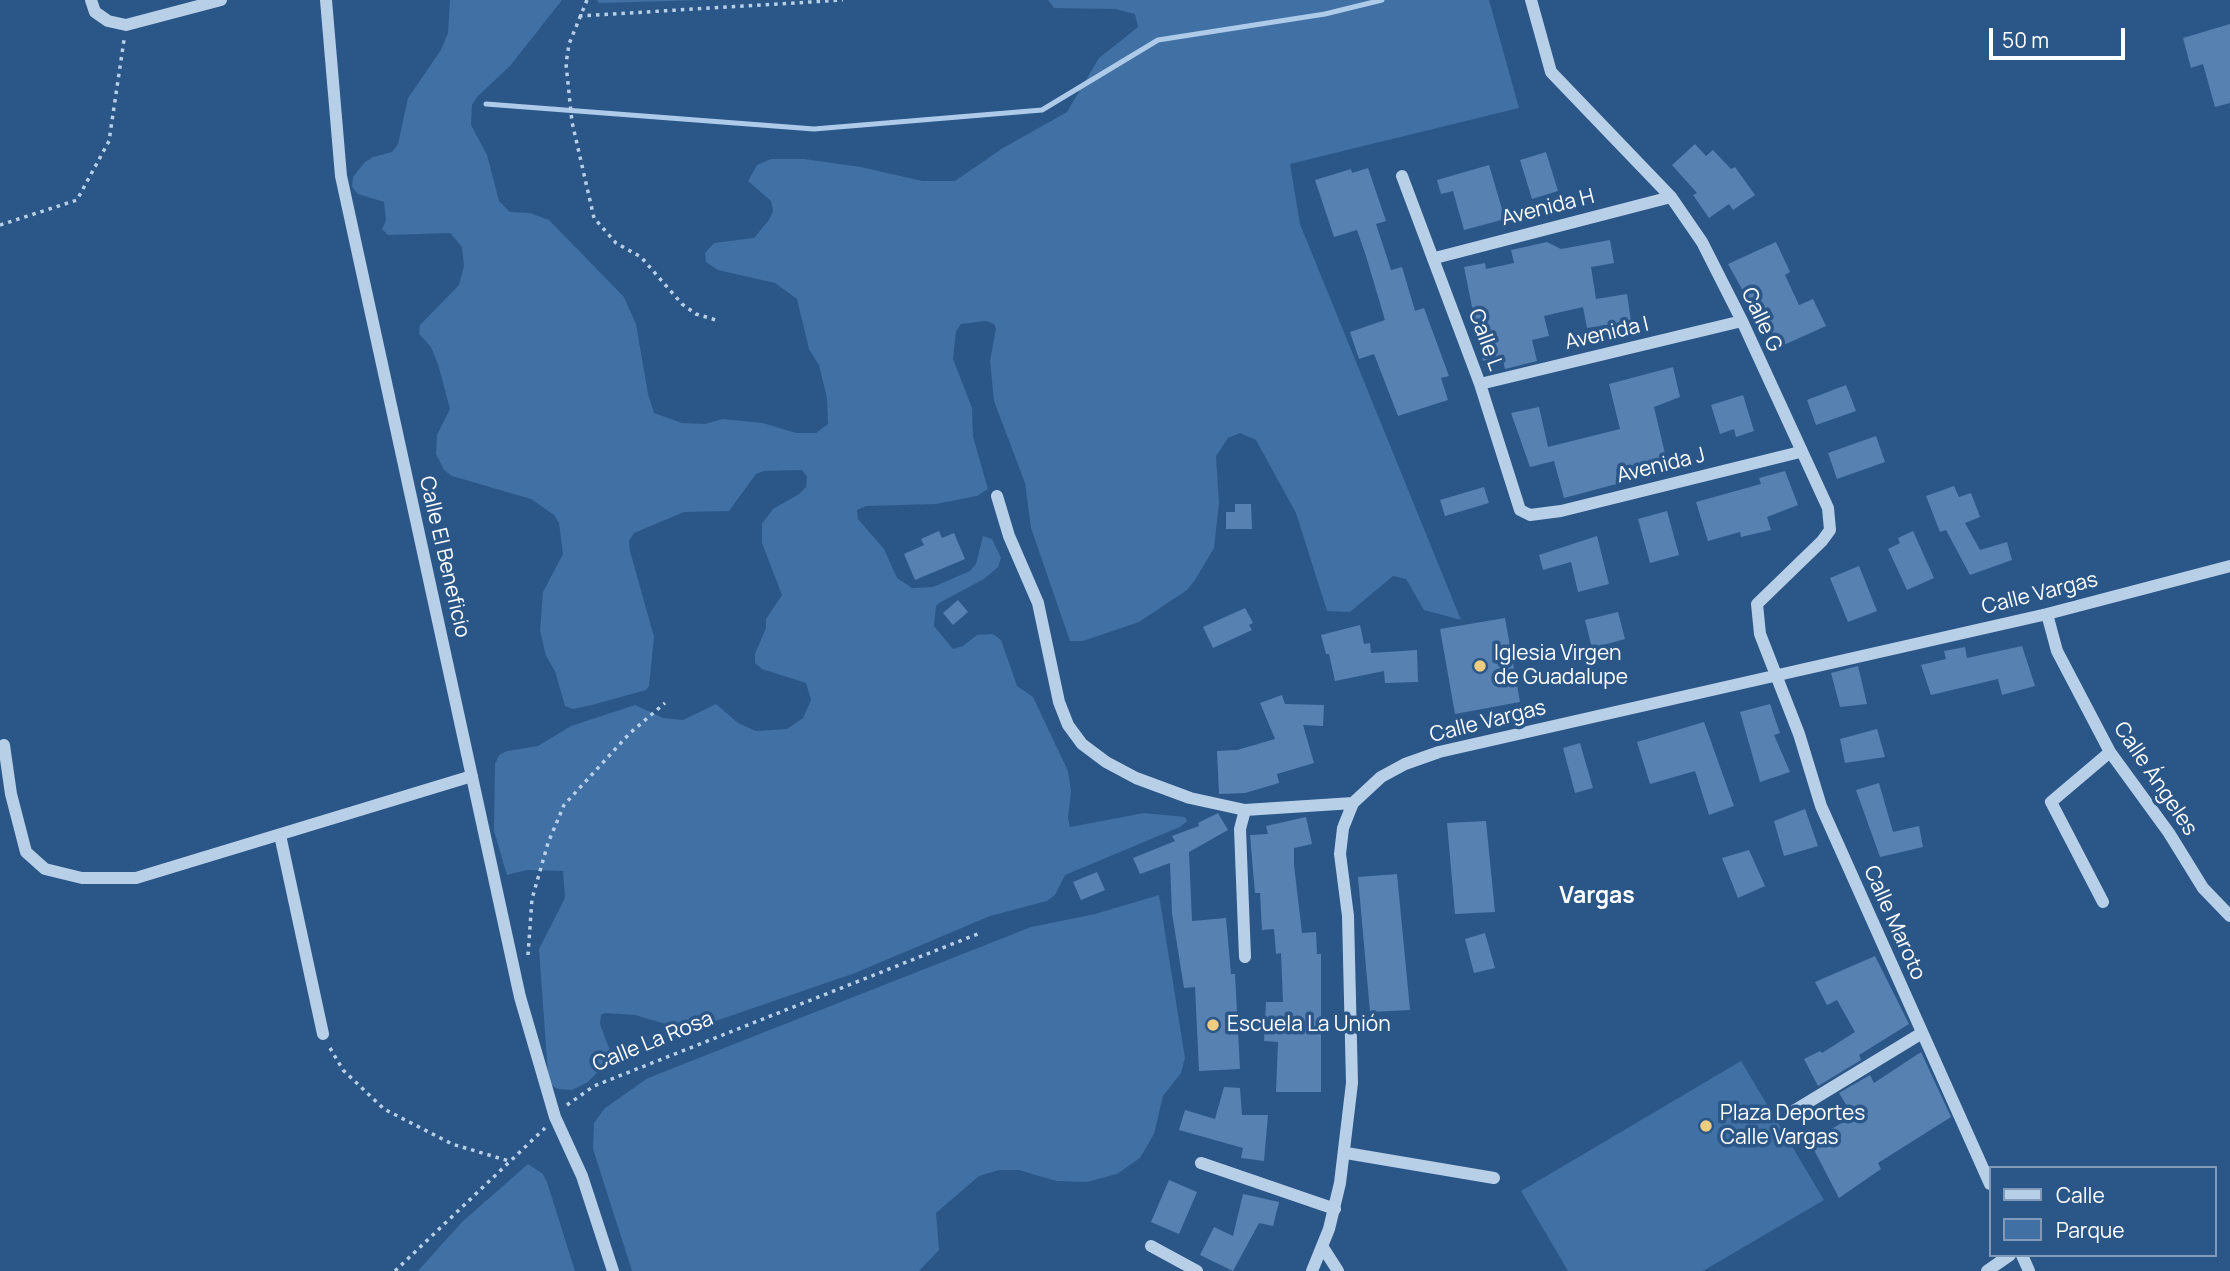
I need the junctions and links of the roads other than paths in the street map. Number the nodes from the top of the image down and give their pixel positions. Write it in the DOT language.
graph roads {
  1 [pos="91,0"];
  2 [pos="221,0"];
  3 [pos="326,0"];
  4 [pos="1531,0"];
  5 [pos="1402,176"];
  6 [pos="1671,197"];
  7 [pos="1434,258"];
  8 [pos="1742,321"];
  9 [pos="1480,384"];
  10 [pos="1800,452"];
  11 [pos="997,496"];
  12 [pos="1530,515"];
  13 [pos="2230,566"];
  14 [pos="2047,614"];
  15 [pos="1775,674"];
  16 [pos="4,745"];
  17 [pos="2110,752"];
  18 [pos="472,776"];
  19 [pos="1353,803"];
  20 [pos="1245,810"];
  21 [pos="280,835"];
  22 [pos="2103,902"];
  23 [pos="2230,916"];
  24 [pos="1245,957"];
  25 [pos="1922,1033"];
  26 [pos="323,1034"];
  27 [pos="1792,1112"];
  28 [pos="1346,1153"];
  29 [pos="1201,1163"];
  30 [pos="1494,1178"];
  31 [pos="1988,1180"];
  32 [pos="1335,1209"];
  33 [pos="1151,1246"];
  34 [pos="1322,1246"];
  35 [pos="2007,1257"];
  36 [pos="613,1271"];
  37 [pos="1197,1271"];
  38 [pos="1312,1271"];
  39 [pos="1338,1271"];
  40 [pos="1987,1271"];
  1 -- 2 [label="street"];
  3 -- 18 [label="street, Calle El Beneficio"];
  4 -- 6 [label="street, Calle G"];
  5 -- 7 [label="street, Calle L"];
  6 -- 7 [label="street, Avenida H"];
  6 -- 8 [label="street, Calle G"];
  7 -- 9 [label="street, Calle L"];
  8 -- 9 [label="street, Avenida I"];
  8 -- 10 [label="street, Calle G"];
  9 -- 12 [label="street, Calle L"];
  10 -- 12 [label="street, Avenida J"];
  10 -- 15 [label="street, Calle G"];
  11 -- 20 [label="street"];
  13 -- 14 [label="street, Calle Vargas"];
  14 -- 15 [label="street, Calle Vargas"];
  14 -- 17 [label="street, Calle Ángeles"];
  15 -- 19 [label="street, Calle Vargas"];
  15 -- 25 [label="street, Calle Maroto"];
  16 -- 21 [label="street"];
  17 -- 22 [label="street"];
  17 -- 23 [label="street, Calle Ángeles"];
  18 -- 21 [label="street"];
  18 -- 36 [label="street, Calle El Beneficio"];
  19 -- 20 [label="street"];
  19 -- 28 [label="street, Calle Vargas"];
  20 -- 24 [label="street"];
  21 -- 26 [label="street"];
  25 -- 27 [label="street"];
  25 -- 31 [label="street, Calle Maroto"];
  28 -- 30 [label="street"];
  28 -- 32 [label="street, Calle Vargas"];
  29 -- 32 [label="street"];
  32 -- 34 [label="street, Calle Vargas"];
  33 -- 37 [label="street"];
  34 -- 38 [label="street, Calle Vargas"];
  34 -- 39 [label="street"];
  35 -- 40 [label="street"];
}
